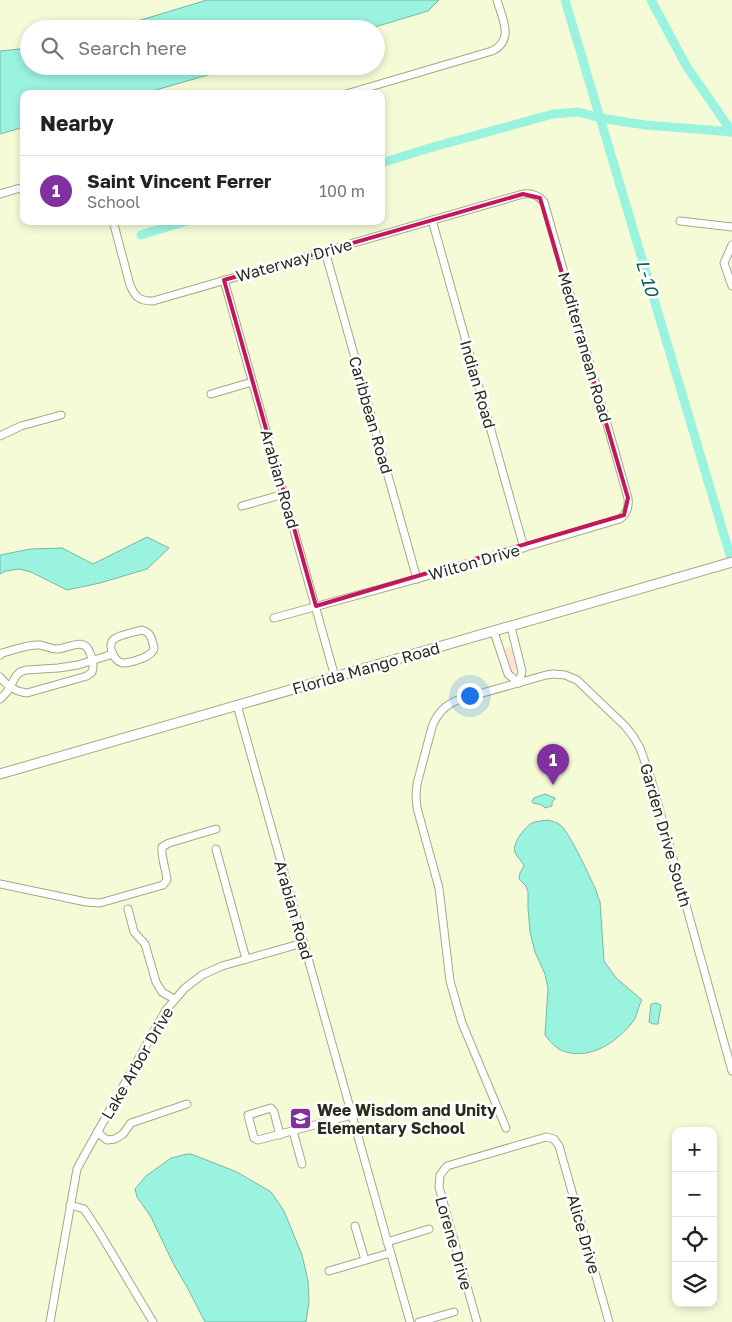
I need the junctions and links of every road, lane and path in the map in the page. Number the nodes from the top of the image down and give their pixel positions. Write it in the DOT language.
graph roads {
  1 [pos="496,0"];
  2 [pos="360,90"];
  3 [pos="20,188"];
  4 [pos="529,193"];
  5 [pos="0,194"];
  6 [pos="432,220"];
  7 [pos="680,221"];
  8 [pos="114,225"];
  9 [pos="732,227"];
  10 [pos="732,245"];
  11 [pos="325,251"];
  12 [pos="224,280"];
  13 [pos="732,286"];
  14 [pos="252,382"];
  15 [pos="211,394"];
  16 [pos="61,415"];
  17 [pos="0,436"];
  18 [pos="284,494"];
  19 [pos="242,506"];
  20 [pos="628,510"];
  21 [pos="524,548"];
  22 [pos="732,562"];
  23 [pos="417,579"];
  24 [pos="316,606"];
  25 [pos="274,618"];
  26 [pos="511,627"];
  27 [pos="494,632"];
  28 [pos="113,654"];
  29 [pos="0,655"];
  30 [pos="92,660"];
  31 [pos="0,677"];
  32 [pos="335,677"];
  33 [pos="519,683"];
  34 [pos="10,687"];
  35 [pos="0,699"];
  36 [pos="237,705"];
  37 [pos="0,774"];
  38 [pos="216,829"];
  39 [pos="216,849"];
  40 [pos="0,884"];
  41 [pos="128,909"];
  42 [pos="303,943"];
  43 [pos="246,959"];
  44 [pos="174,999"];
  45 [pos="732,1071"];
  46 [pos="187,1104"];
  47 [pos="352,1115"];
  48 [pos="506,1128"];
  49 [pos="293,1131"];
  50 [pos="97,1132"];
  51 [pos="280,1135"];
  52 [pos="559,1146"];
  53 [pos="302,1164"];
  54 [pos="70,1205"];
  55 [pos="355,1226"];
  56 [pos="429,1229"];
  57 [pos="388,1242"];
  58 [pos="390,1253"];
  59 [pos="365,1260"];
  60 [pos="329,1272"];
  61 [pos="454,1312"];
  62 [pos="50,1322"];
  63 [pos="153,1322"];
  64 [pos="410,1322"];
  65 [pos="420,1322"];
  66 [pos="476,1322"];
  67 [pos="609,1322"];
  1 -- 2 [label="street"];
  3 -- 5 [label="street"];
  4 -- 6 [label="street, Waterway Drive"];
  4 -- 20 [label="street, Mediterranean Road"];
  6 -- 11 [label="street, Waterway Drive"];
  6 -- 21 [label="street, Indian Road"];
  7 -- 9 [label="street"];
  8 -- 12 [label="street, Waterway Drive"];
  10 -- 13 [label="street"];
  11 -- 12 [label="street, Waterway Drive"];
  11 -- 23 [label="street, Caribbean Road"];
  12 -- 14 [label="street, Arabian Road"];
  14 -- 15 [label="street"];
  14 -- 18 [label="street, Arabian Road"];
  16 -- 17 [label="street"];
  18 -- 19 [label="street"];
  18 -- 24 [label="street, Arabian Road"];
  20 -- 21 [label="street, Wilton Drive"];
  21 -- 23 [label="street, Wilton Drive"];
  22 -- 26 [label="street, Florida Mango Road"];
  23 -- 24 [label="street, Wilton Drive"];
  24 -- 25 [label="street, Wilton Drive"];
  24 -- 32 [label="street, Arabian Road"];
  26 -- 27 [label="street, Florida Mango Road"];
  26 -- 33 [label="street"];
  27 -- 32 [label="street, Florida Mango Road"];
  27 -- 33 [label="street"];
  28 -- 28 [label="street"];
  28 -- 30 [label="street"];
  29 -- 30 [label="street"];
  30 -- 34 [label="street"];
  30 -- 34 [label="street"];
  31 -- 34 [label="street"];
  32 -- 36 [label="street, Florida Mango Road"];
  33 -- 45 [label="street, Garden Drive South"];
  33 -- 48 [label="street"];
  34 -- 35 [label="street"];
  36 -- 37 [label="street, Florida Mango Road"];
  36 -- 42 [label="street, Arabian Road"];
  38 -- 40 [label="street"];
  39 -- 43 [label="street"];
  41 -- 44 [label="street"];
  42 -- 43 [label="street, Lake Arbor Drive"];
  42 -- 47 [label="street, Arabian Road"];
  43 -- 44 [label="street, Lake Arbor Drive"];
  44 -- 50 [label="street, Lake Arbor Drive"];
  46 -- 50 [label="street"];
  47 -- 49 [label="street"];
  47 -- 57 [label="street, Arabian Road"];
  49 -- 51 [label="street"];
  49 -- 53 [label="street"];
  50 -- 54 [label="street, Lake Arbor Drive"];
  51 -- 51 [label="street"];
  52 -- 66 [label="street, Lorene Drive"];
  52 -- 67 [label="street, Alice Drive"];
  54 -- 62 [label="street, Lake Arbor Drive"];
  54 -- 63 [label="street"];
  55 -- 59 [label="street"];
  56 -- 57 [label="street"];
  57 -- 58 [label="street, Arabian Road"];
  58 -- 59 [label="street"];
  58 -- 64 [label="street, Arabian Road"];
  59 -- 60 [label="street"];
  61 -- 65 [label="street"];
}
